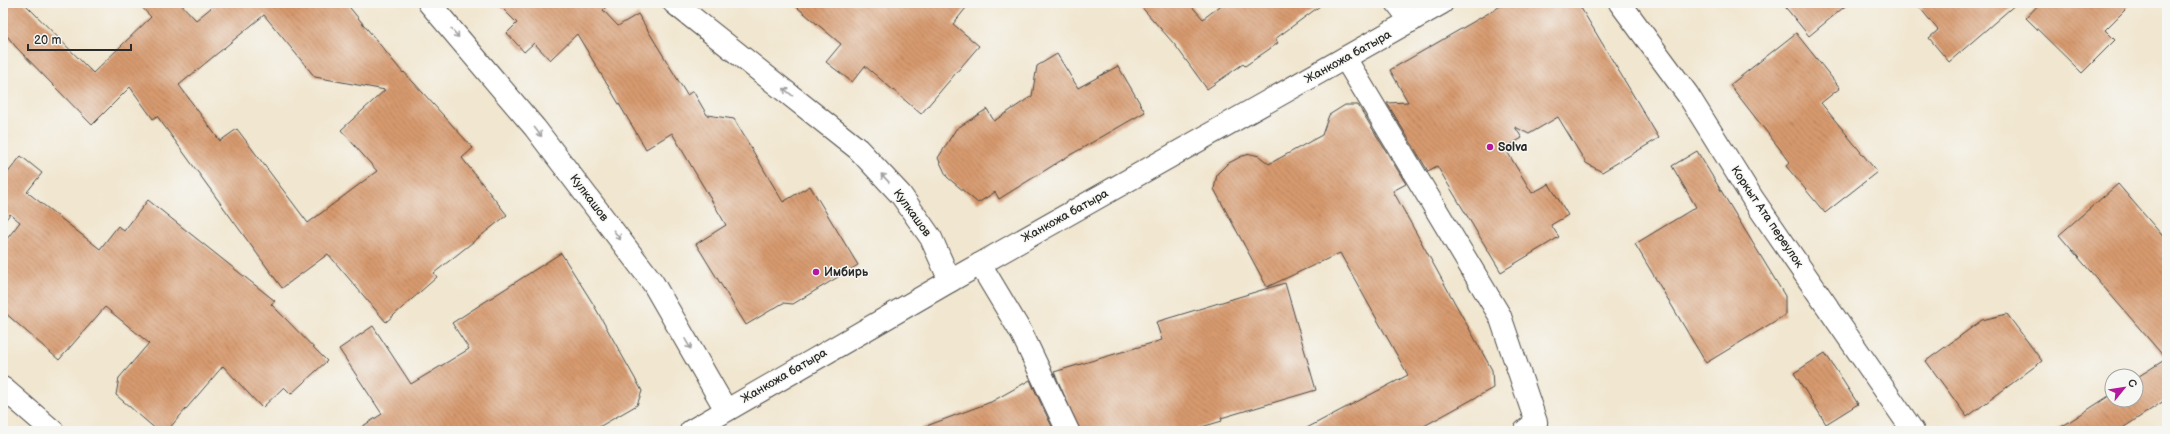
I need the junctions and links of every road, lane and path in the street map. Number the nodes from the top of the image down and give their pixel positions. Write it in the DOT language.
graph roads {
  1 [pos="429,3"];
  2 [pos="674,3"];
  3 [pos="1397,3"];
  4 [pos="1442,3"];
  5 [pos="1620,3"];
  6 [pos="1411,21"];
  7 [pos="1345,58"];
  8 [pos="980,264"];
  9 [pos="950,281"];
  10 [pos="3,388"];
  11 [pos="726,410"];
  12 [pos="53,431"];
  13 [pos="691,431"];
  14 [pos="1068,431"];
  15 [pos="1526,431"];
  16 [pos="1913,431"];
  1 -- 11 [label="street, Кулкашов, one-way"];
  9 -- 2 [label="street, Кулкашов, one-way"];
  3 -- 6 [label="street"];
  4 -- 6 [label="street, Жанкожа батыра"];
  5 -- 16 [label="street, Коркыт Ата переулок"];
  6 -- 7 [label="street, Жанкожа батыра"];
  7 -- 8 [label="street, Жанкожа батыра"];
  7 -- 15 [label="street"];
  8 -- 9 [label="street, Жанкожа батыра"];
  8 -- 14 [label="street"];
  9 -- 11 [label="street, Жанкожа батыра"];
  10 -- 12 [label="street"];
  11 -- 13 [label="street, Жанкожа батыра"];
}
